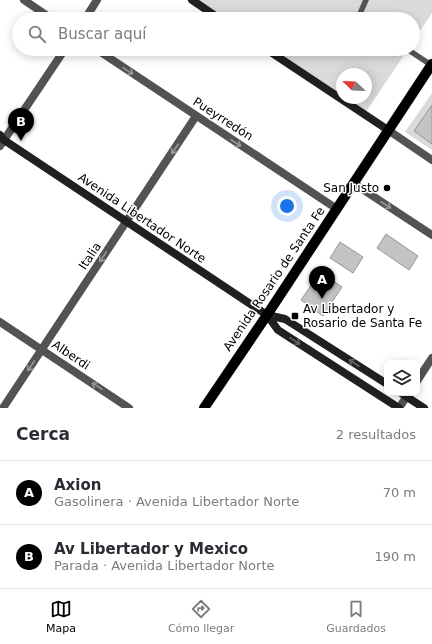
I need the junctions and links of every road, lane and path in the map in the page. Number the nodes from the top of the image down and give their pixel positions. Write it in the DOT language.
graph roads {
  1 [pos="24,0"];
  2 [pos="97,0"];
  3 [pos="192,0"];
  4 [pos="366,0"];
  5 [pos="42,12"];
  6 [pos="89,12"];
  7 [pos="210,12"];
  8 [pos="361,12"];
  9 [pos="60,56"];
  10 [pos="106,56"];
  11 [pos="277,56"];
  12 [pos="419,56"];
  13 [pos="432,64"];
  14 [pos="196,116"];
  15 [pos="388,130"];
  16 [pos="1,140"];
  17 [pos="432,160"];
  18 [pos="353,183"];
  19 [pos="337,209"];
  20 [pos="127,221"];
  21 [pos="432,235"];
  22 [pos="267,315"];
  23 [pos="0,322"];
  24 [pos="42,350"];
  25 [pos="432,358"];
  26 [pos="420,376"];
  27 [pos="384,382"];
  28 [pos="404,396"];
  29 [pos="408,396"];
  30 [pos="3,408"];
  31 [pos="129,408"];
  32 [pos="204,408"];
  33 [pos="399,408"];
  34 [pos="424,408"];
  1 -- 5 [label="street"];
  2 -- 6 [label="street"];
  3 -- 7 [label="main road"];
  4 -- 8 [label="lane"];
  9 -- 16 [label="street"];
  10 -- 14 [label="street, Pueyrredón, one-way"];
  11 -- 15 [label="main road"];
  12 -- 13 [label="lane"];
  13 -- 15 [label="main road, Avenida Rosario de Santa Fe"];
  14 -- 19 [label="street, Pueyrredón, one-way"];
  14 -- 20 [label="street, Italia, one-way"];
  15 -- 17 [label="street"];
  15 -- 18 [label="main road, Avenida Rosario de Santa Fe"];
  16 -- 20 [label="main road, Avenida Libertador Norte"];
  18 -- 19 [label="main road, Avenida Rosario de Santa Fe"];
  18 -- 21 [label="street, one-way"];
  19 -- 22 [label="main road, Avenida Rosario de Santa Fe"];
  20 -- 22 [label="main road, Avenida Libertador Norte"];
  20 -- 24 [label="street, Italia, one-way"];
  27 -- 22 [label="main road, Avenida Libertador Norte, one-way"];
  22 -- 32 [label="main road, Avenida Rosario de Santa Fe"];
  22 -- 33 [label="main road, Avenida Libertador Norte, one-way"];
  23 -- 24 [label="street, Alberdi"];
  24 -- 30 [label="street, Italia, one-way"];
  31 -- 24 [label="street, Alberdi, one-way"];
  25 -- 26 [label="street"];
  28 -- 33 [label="street"];
  29 -- 34 [label="main road"];
}
